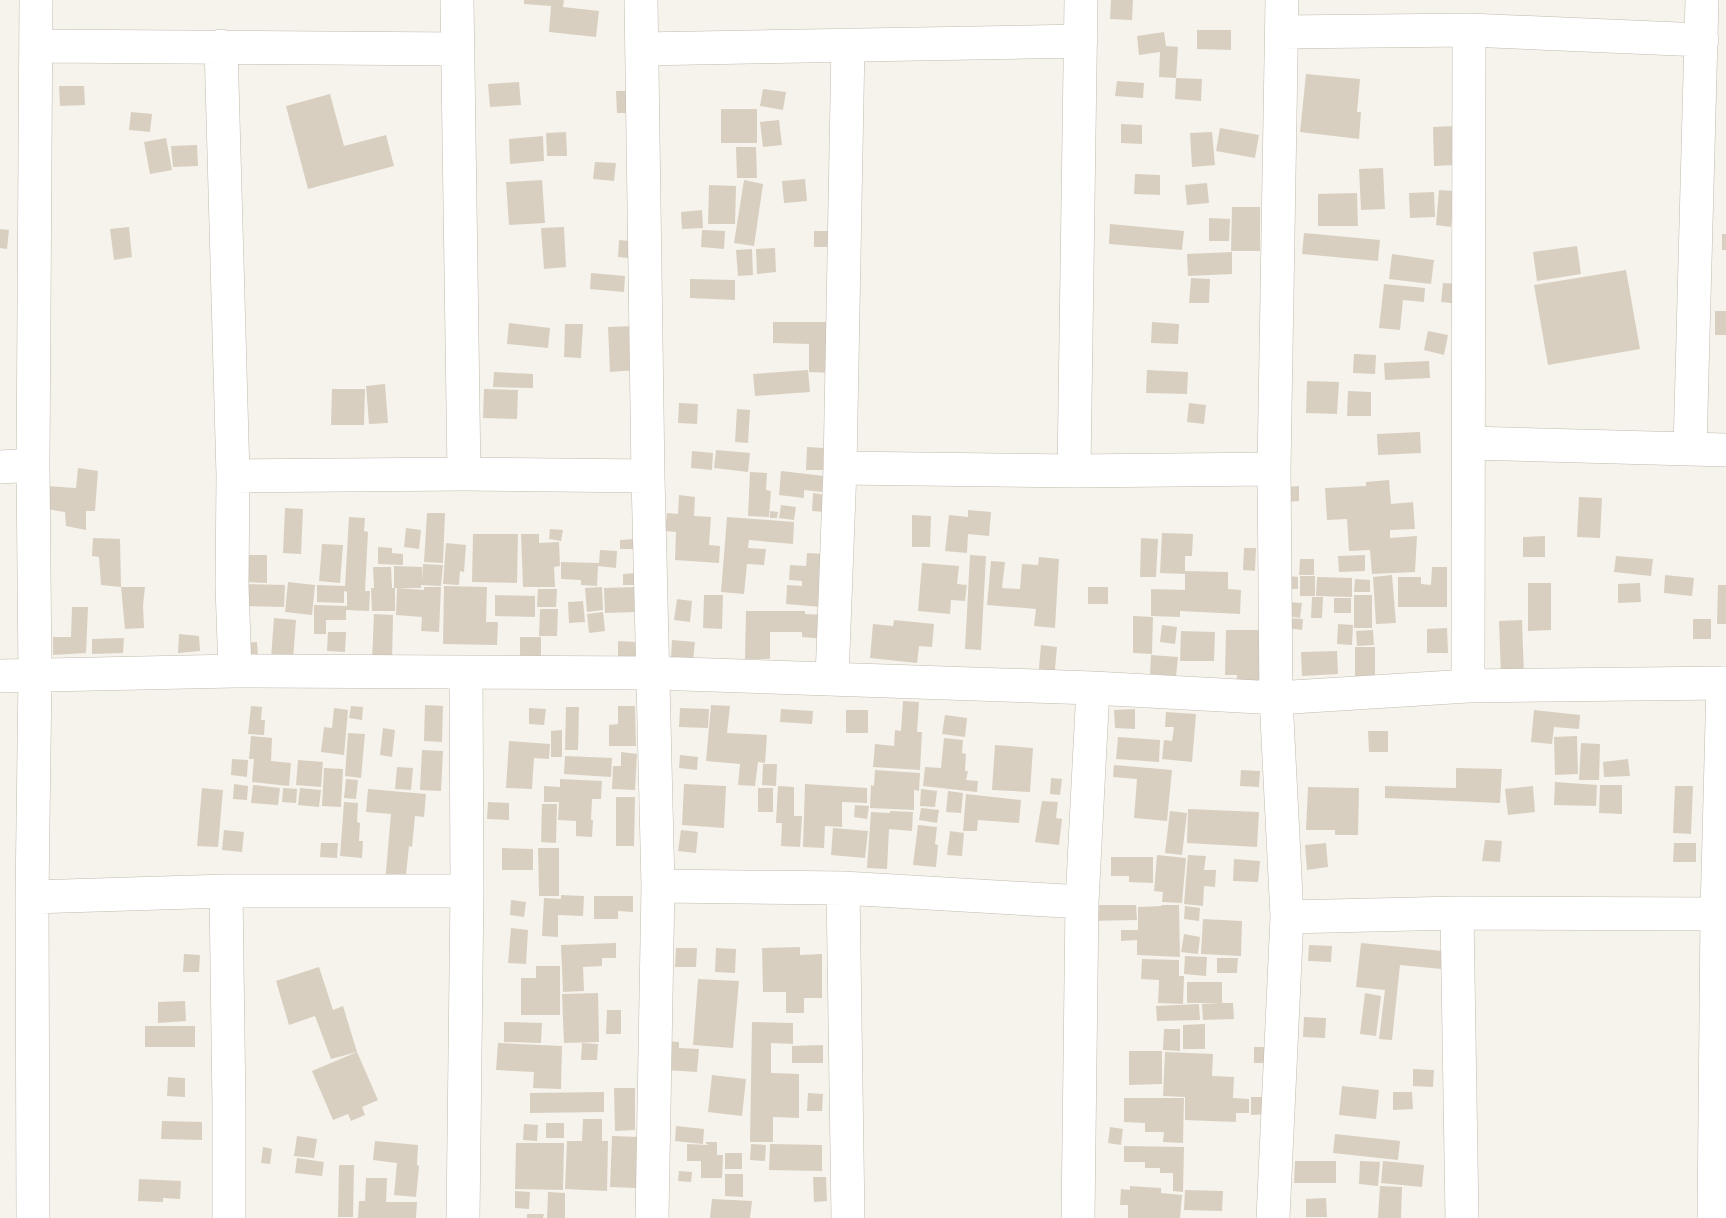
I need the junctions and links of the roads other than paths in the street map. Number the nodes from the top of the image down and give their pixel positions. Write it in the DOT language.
graph roads {
  1 [pos="36,0"];
  2 [pos="457,0"];
  3 [pos="641,0"];
  4 [pos="1081,0"];
  5 [pos="1282,0"];
  6 [pos="1702,0"];
  7 [pos="1468,30"];
  8 [pos="1283,32"];
  9 [pos="1702,40"];
  10 [pos="1081,41"];
  11 [pos="848,45"];
  12 [pos="36,46"];
  13 [pos="221,46"];
  14 [pos="458,49"];
  15 [pos="642,49"];
  16 [pos="1470,443"];
  17 [pos="1690,449"];
  18 [pos="1726,450"];
  19 [pos="33,465"];
  20 [pos="0,467"];
  21 [pos="840,468"];
  22 [pos="1274,469"];
  23 [pos="1074,471"];
  24 [pos="464,474"];
  25 [pos="233,476"];
  26 [pos="648,476"];
  27 [pos="235,671"];
  28 [pos="466,673"];
  29 [pos="653,673"];
  30 [pos="0,676"];
  31 [pos="35,676"];
  32 [pos="832,679"];
  33 [pos="1724,683"];
  34 [pos="1468,686"];
  35 [pos="1094,688"];
  36 [pos="1276,698"];
  37 [pos="658,886"];
  38 [pos="843,888"];
  39 [pos="226,891"];
  40 [pos="467,891"];
  41 [pos="32,897"];
  42 [pos="1082,902"];
  43 [pos="1457,914"];
  44 [pos="1717,914"];
  45 [pos="1287,917"];
  46 [pos="33,1218"];
  47 [pos="229,1218"];
  48 [pos="463,1218"];
  49 [pos="652,1218"];
  50 [pos="848,1218"];
  51 [pos="1078,1218"];
  52 [pos="1273,1218"];
  53 [pos="1462,1218"];
  54 [pos="1714,1218"];
  1 -- 12 [label="street"];
  2 -- 14 [label="street"];
  3 -- 15 [label="street"];
  4 -- 10 [label="street"];
  5 -- 8 [label="street"];
  6 -- 9 [label="street"];
  7 -- 8 [label="street"];
  7 -- 9 [label="street"];
  7 -- 16 [label="street"];
  8 -- 22 [label="street"];
  9 -- 17 [label="street"];
  10 -- 11 [label="street"];
  10 -- 23 [label="street"];
  11 -- 15 [label="street"];
  11 -- 21 [label="street"];
  12 -- 13 [label="street"];
  12 -- 19 [label="street"];
  13 -- 14 [label="street"];
  13 -- 25 [label="street"];
  14 -- 24 [label="street"];
  15 -- 26 [label="street"];
  16 -- 17 [label="street"];
  16 -- 34 [label="street"];
  17 -- 18 [label="street"];
  19 -- 20 [label="street"];
  19 -- 31 [label="street"];
  21 -- 23 [label="street"];
  21 -- 32 [label="street"];
  22 -- 23 [label="street"];
  22 -- 36 [label="street"];
  24 -- 25 [label="street"];
  24 -- 26 [label="street"];
  25 -- 27 [label="street"];
  26 -- 29 [label="street"];
  27 -- 28 [label="street"];
  27 -- 31 [label="street"];
  28 -- 29 [label="street"];
  28 -- 40 [label="street"];
  29 -- 32 [label="street"];
  29 -- 37 [label="street"];
  30 -- 31 [label="street"];
  31 -- 41 [label="street"];
  32 -- 35 [label="street"];
  33 -- 34 [label="street"];
  33 -- 44 [label="street"];
  34 -- 36 [label="street"];
  35 -- 36 [label="street"];
  35 -- 42 [label="street"];
  36 -- 45 [label="street"];
  37 -- 38 [label="street"];
  37 -- 49 [label="street"];
  38 -- 42 [label="street"];
  38 -- 50 [label="street"];
  39 -- 40 [label="street"];
  39 -- 41 [label="street"];
  39 -- 47 [label="street"];
  40 -- 48 [label="street"];
  41 -- 46 [label="street"];
  42 -- 51 [label="street"];
  43 -- 44 [label="street"];
  43 -- 45 [label="street"];
  43 -- 53 [label="street"];
  44 -- 54 [label="street"];
  45 -- 52 [label="street"];
}
